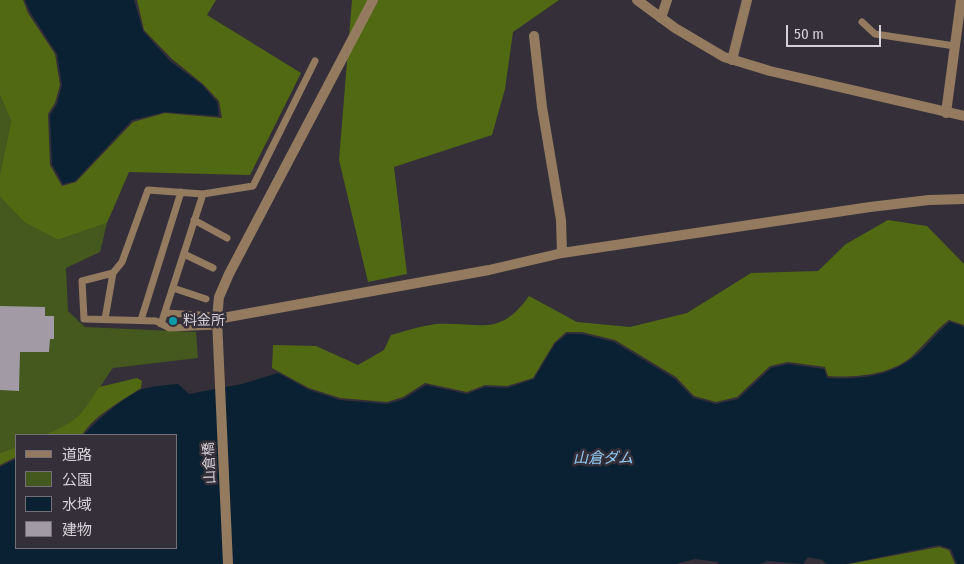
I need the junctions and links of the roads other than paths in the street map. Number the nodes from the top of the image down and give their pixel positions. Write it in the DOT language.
graph roads {
  1 [pos="374,0"];
  2 [pos="638,0"];
  3 [pos="667,0"];
  4 [pos="747,0"];
  5 [pos="961,0"];
  6 [pos="662,18"];
  7 [pos="862,22"];
  8 [pos="534,36"];
  9 [pos="955,46"];
  10 [pos="315,60"];
  11 [pos="732,60"];
  12 [pos="946,113"];
  13 [pos="964,116"];
  14 [pos="181,192"];
  15 [pos="203,194"];
  16 [pos="964,199"];
  17 [pos="194,220"];
  18 [pos="227,238"];
  19 [pos="562,253"];
  20 [pos="184,254"];
  21 [pos="213,268"];
  22 [pos="113,273"];
  23 [pos="173,288"];
  24 [pos="206,299"];
  25 [pos="164,313"];
  26 [pos="104,319"];
  27 [pos="141,320"];
  28 [pos="217,321"];
  29 [pos="159,322"];
  30 [pos="228,564"];
  1 -- 28 [label="street, 山倉橋"];
  2 -- 6 [label="street"];
  3 -- 6 [label="street"];
  4 -- 11 [label="street"];
  5 -- 9 [label="street"];
  6 -- 11 [label="street"];
  7 -- 9 [label="lane"];
  8 -- 19 [label="street"];
  9 -- 12 [label="street"];
  10 -- 15 [label="lane"];
  11 -- 12 [label="street"];
  12 -- 13 [label="street"];
  14 -- 15 [label="lane"];
  14 -- 22 [label="lane"];
  14 -- 27 [label="lane"];
  15 -- 17 [label="lane"];
  16 -- 19 [label="street"];
  17 -- 18 [label="lane"];
  17 -- 20 [label="lane"];
  19 -- 28 [label="street"];
  20 -- 21 [label="lane"];
  20 -- 23 [label="lane"];
  22 -- 26 [label="lane"];
  22 -- 26 [label="lane"];
  23 -- 24 [label="lane"];
  23 -- 25 [label="lane"];
  25 -- 28 [label="lane"];
  25 -- 29 [label="lane"];
  26 -- 27 [label="lane"];
  27 -- 29 [label="lane"];
  28 -- 29 [label="lane"];
  28 -- 30 [label="street, 山倉橋"];
}
